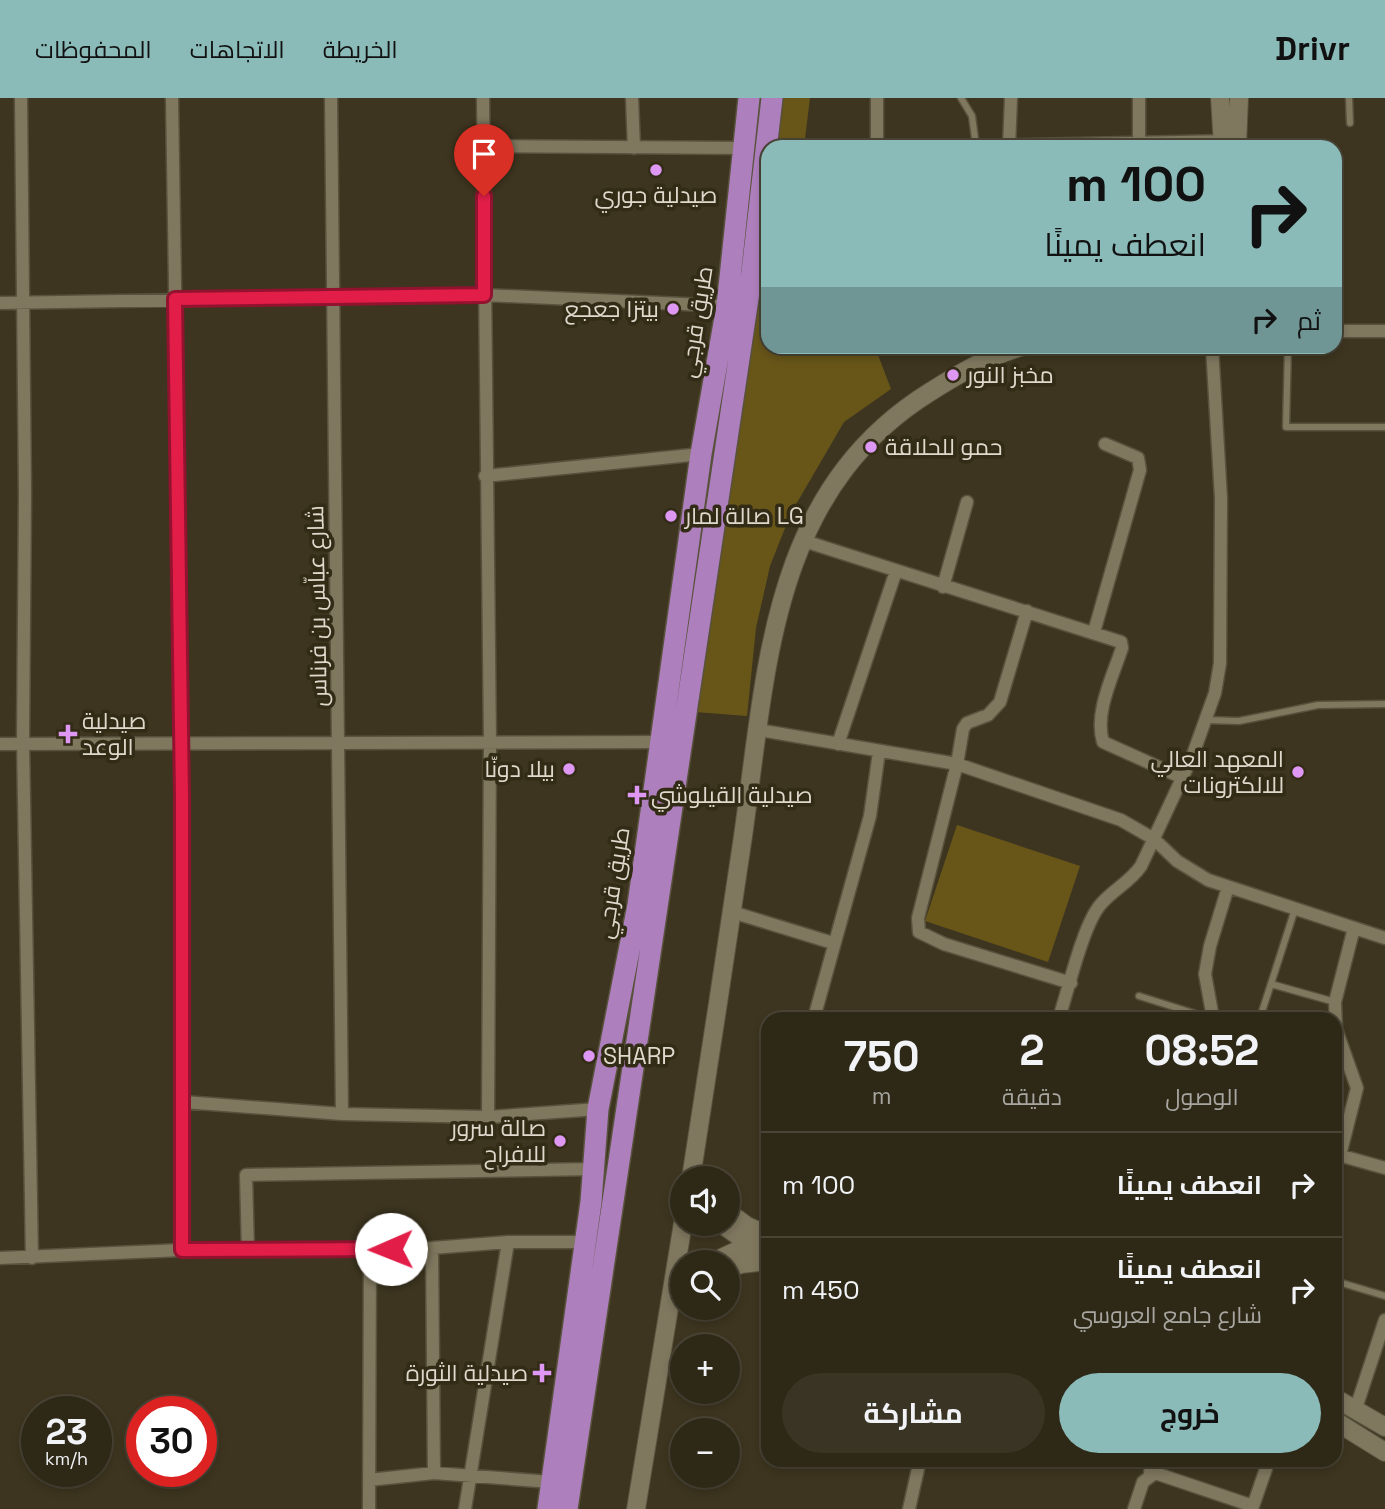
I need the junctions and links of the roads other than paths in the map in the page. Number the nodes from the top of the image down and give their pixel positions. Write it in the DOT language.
graph roads {
  1 [pos="21,98"];
  2 [pos="172,98"];
  3 [pos="331,98"];
  4 [pos="483,98"];
  5 [pos="632,98"];
  6 [pos="749,98"];
  7 [pos="772,98"];
  8 [pos="877,98"];
  9 [pos="961,98"];
  10 [pos="1011,98"];
  11 [pos="1139,98"];
  12 [pos="1220,98"];
  13 [pos="1239,98"];
  14 [pos="1349,98"];
  15 [pos="1350,123"];
  16 [pos="767,140"];
  17 [pos="877,140"];
  18 [pos="975,140"];
  19 [pos="1009,140"];
  20 [pos="1139,140"];
  21 [pos="1228,140"];
  22 [pos="1230,140"];
  23 [pos="484,146"];
  24 [pos="634,148"];
  25 [pos="746,148"];
  26 [pos="761,194"];
  27 [pos="484,295"];
  28 [pos="331,296"];
  29 [pos="175,299"];
  30 [pos="0,303"];
  31 [pos="23,303"];
  32 [pos="727,306"];
  33 [pos="1342,331"];
  34 [pos="1385,331"];
  35 [pos="996,354"];
  36 [pos="1212,354"];
  37 [pos="1288,354"];
  38 [pos="1385,427"];
  39 [pos="1105,444"];
  40 [pos="701,454"];
  41 [pos="485,476"];
  42 [pos="967,502"];
  43 [pos="801,540"];
  44 [pos="896,571"];
  45 [pos="943,587"];
  46 [pos="1027,611"];
  47 [pos="1094,632"];
  48 [pos="1385,705"];
  49 [pos="1205,720"];
  50 [pos="759,730"];
  51 [pos="490,741"];
  52 [pos="23,742"];
  53 [pos="182,742"];
  54 [pos="672,742"];
  55 [pos="0,744"];
  56 [pos="340,744"];
  57 [pos="838,744"];
  58 [pos="880,752"];
  59 [pos="957,764"];
  60 [pos="1183,778"];
  61 [pos="1154,839"];
  62 [pos="1228,887"];
  63 [pos="1295,909"];
  64 [pos="732,912"];
  65 [pos="1354,928"];
  66 [pos="1385,937"];
  67 [pos="833,943"];
  68 [pos="1071,983"];
  69 [pos="1271,984"];
  70 [pos="1139,996"];
  71 [pos="1335,1002"];
  72 [pos="816,1012"];
  73 [pos="1061,1012"];
  74 [pos="1191,1012"];
  75 [pos="1210,1012"];
  76 [pos="1262,1012"];
  77 [pos="1335,1012"];
  78 [pos="1342,1046"];
  79 [pos="184,1102"];
  80 [pos="598,1109"];
  81 [pos="342,1114"];
  82 [pos="488,1117"];
  83 [pos="1342,1141"];
  84 [pos="1342,1156"];
  85 [pos="696,1166"];
  86 [pos="1385,1168"];
  87 [pos="594,1169"];
  88 [pos="740,1221"];
  89 [pos="761,1232"];
  90 [pos="737,1236"];
  91 [pos="508,1242"];
  92 [pos="586,1242"];
  93 [pos="761,1244"];
  94 [pos="749,1245"];
  95 [pos="432,1248"];
  96 [pos="182,1250"];
  97 [pos="370,1250"];
  98 [pos="738,1250"];
  99 [pos="761,1250"];
  100 [pos="247,1251"];
  101 [pos="0,1258"];
  102 [pos="32,1258"];
  103 [pos="761,1262"];
  104 [pos="740,1264"];
  105 [pos="1342,1283"];
  106 [pos="1385,1296"];
  107 [pos="670,1315"];
  108 [pos="1385,1320"];
  109 [pos="1342,1401"];
  110 [pos="1356,1408"];
  111 [pos="1342,1425"];
  112 [pos="1385,1427"];
  113 [pos="1385,1452"];
  114 [pos="918,1467"];
  115 [pos="1150,1467"];
  116 [pos="1267,1467"];
  117 [pos="434,1473"];
  118 [pos="1150,1474"];
  119 [pos="471,1477"];
  120 [pos="369,1479"];
  121 [pos="552,1482"];
  122 [pos="1253,1507"];
  123 [pos="369,1509"];
  124 [pos="465,1509"];
  125 [pos="548,1509"];
  126 [pos="567,1509"];
  127 [pos="636,1509"];
  128 [pos="909,1509"];
  129 [pos="1134,1509"];
  1 -- 31 [label="street"];
  2 -- 29 [label="street"];
  3 -- 28 [label="street, شارع عباّس بن فرناس"];
  4 -- 23 [label="street"];
  5 -- 24 [label="street"];
  6 -- 25 [label="highway, طريق قرجي"];
  7 -- 16 [label="highway, طريق قرجي"];
  8 -- 17 [label="street"];
  9 -- 18 [label="lane"];
  10 -- 19 [label="street"];
  11 -- 20 [label="street"];
  12 -- 21 [label="street"];
  13 -- 22 [label="street"];
  14 -- 15 [label="lane"];
  23 -- 24 [label="street"];
  23 -- 27 [label="street"];
  24 -- 25 [label="street"];
  25 -- 32 [label="highway, طريق قرجي"];
  26 -- 54 [label="highway, طريق قرجي"];
  27 -- 28 [label="street"];
  27 -- 32 [label="street"];
  27 -- 41 [label="street"];
  28 -- 29 [label="street"];
  28 -- 56 [label="street, شارع عباّس بن فرناس"];
  29 -- 31 [label="street"];
  29 -- 53 [label="street"];
  30 -- 31 [label="street"];
  31 -- 52 [label="street"];
  32 -- 40 [label="highway, طريق قرجي"];
  33 -- 34 [label="street"];
  35 -- 43 [label="street"];
  36 -- 49 [label="street"];
  37 -- 38 [label="lane"];
  39 -- 47 [label="street"];
  40 -- 41 [label="street"];
  40 -- 54 [label="highway, طريق قرجي"];
  41 -- 51 [label="street"];
  42 -- 45 [label="street"];
  43 -- 44 [label="street"];
  43 -- 50 [label="street"];
  44 -- 45 [label="street"];
  44 -- 57 [label="street"];
  45 -- 46 [label="street"];
  46 -- 47 [label="street"];
  46 -- 59 [label="street"];
  47 -- 60 [label="street"];
  48 -- 49 [label="lane"];
  49 -- 60 [label="street"];
  50 -- 57 [label="street"];
  50 -- 64 [label="street"];
  51 -- 54 [label="street"];
  51 -- 56 [label="street"];
  51 -- 82 [label="street"];
  52 -- 53 [label="street"];
  52 -- 55 [label="street"];
  52 -- 102 [label="street"];
  53 -- 56 [label="street"];
  53 -- 79 [label="street"];
  54 -- 80 [label="highway, طريق قرجي"];
  54 -- 126 [label="highway, طريق قرجي"];
  56 -- 81 [label="street, شارع عباّس بن فرناس"];
  57 -- 58 [label="street"];
  58 -- 59 [label="street"];
  58 -- 67 [label="street"];
  59 -- 61 [label="street"];
  59 -- 68 [label="street"];
  60 -- 61 [label="street"];
  61 -- 62 [label="street"];
  61 -- 68 [label="street"];
  62 -- 63 [label="street"];
  62 -- 75 [label="street"];
  63 -- 65 [label="street"];
  63 -- 69 [label="lane"];
  64 -- 67 [label="street"];
  64 -- 85 [label="street"];
  65 -- 66 [label="street"];
  65 -- 71 [label="street"];
  67 -- 72 [label="street"];
  68 -- 73 [label="street"];
  69 -- 71 [label="lane"];
  69 -- 76 [label="lane"];
  70 -- 74 [label="lane"];
  71 -- 77 [label="street"];
  78 -- 83 [label="street"];
  79 -- 81 [label="street"];
  79 -- 96 [label="street"];
  80 -- 82 [label="street"];
  80 -- 87 [label="highway, طريق قرجي"];
  81 -- 82 [label="street"];
  84 -- 86 [label="street"];
  87 -- 92 [label="highway, طريق قرجي"];
  87 -- 100 [label="street"];
  88 -- 89 [label="street"];
  90 -- 94 [label="street"];
  91 -- 92 [label="street"];
  91 -- 95 [label="street"];
  91 -- 119 [label="street"];
  92 -- 121 [label="highway, طريق قرجي"];
  93 -- 94 [label="street"];
  94 -- 98 [label="street"];
  94 -- 99 [label="street"];
  95 -- 97 [label="street"];
  95 -- 117 [label="street"];
  96 -- 100 [label="street"];
  96 -- 102 [label="street"];
  97 -- 100 [label="street"];
  97 -- 120 [label="street"];
  101 -- 102 [label="street"];
  103 -- 104 [label="street"];
  105 -- 106 [label="lane"];
  107 -- 127 [label="street"];
  108 -- 110 [label="street"];
  109 -- 110 [label="street"];
  110 -- 112 [label="street"];
  111 -- 113 [label="street"];
  114 -- 128 [label="street"];
  115 -- 118 [label="street"];
  116 -- 122 [label="street"];
  117 -- 119 [label="street"];
  117 -- 120 [label="street"];
  118 -- 122 [label="street"];
  118 -- 129 [label="street"];
  119 -- 121 [label="street"];
  119 -- 124 [label="street"];
  120 -- 123 [label="street"];
  121 -- 125 [label="highway, طريق قرجي"];
}
